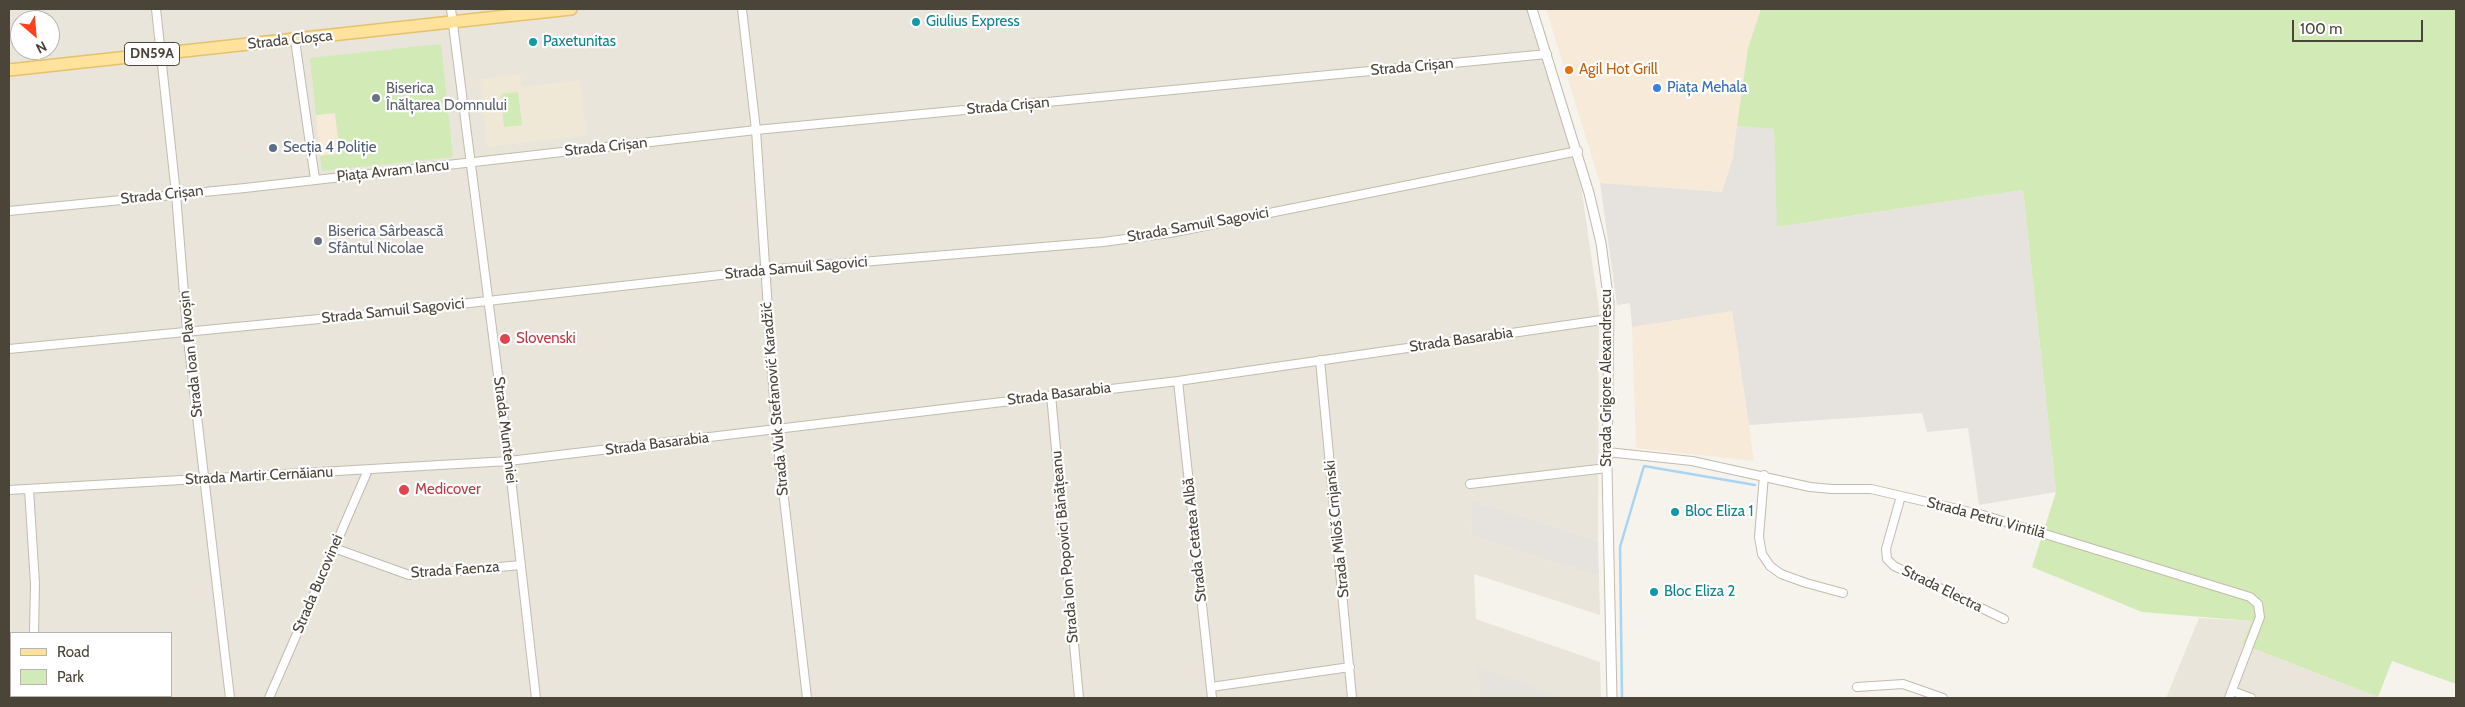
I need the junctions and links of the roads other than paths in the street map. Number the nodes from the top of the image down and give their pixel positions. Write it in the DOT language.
graph roads {
  1 [pos="156,9"];
  2 [pos="452,9"];
  3 [pos="571,9"];
  4 [pos="742,9"];
  5 [pos="1532,9"];
  6 [pos="453,22"];
  7 [pos="295,40"];
  8 [pos="161,53"];
  9 [pos="1547,54"];
  10 [pos="9,70"];
  11 [pos="756,130"];
  12 [pos="1578,151"];
  13 [pos="471,162"];
  14 [pos="315,179"];
  15 [pos="176,194"];
  16 [pos="9,211"];
  17 [pos="765,270"];
  18 [pos="488,301"];
  19 [pos="1609,319"];
  20 [pos="187,330"];
  21 [pos="9,348"];
  22 [pos="1320,360"];
  23 [pos="1178,381"];
  24 [pos="1051,395"];
  25 [pos="776,430"];
  26 [pos="1607,452"];
  27 [pos="509,461"];
  28 [pos="1607,468"];
  29 [pos="368,470"];
  30 [pos="1764,475"];
  31 [pos="206,479"];
  32 [pos="1470,484"];
  33 [pos="29,489"];
  34 [pos="9,490"];
  35 [pos="1901,496"];
  36 [pos="334,548"];
  37 [pos="521,564"];
  38 [pos="1843,593"];
  39 [pos="2004,619"];
  40 [pos="34,632"];
  41 [pos="1350,667"];
  42 [pos="1211,687"];
  43 [pos="1857,687"];
  44 [pos="2230,695"];
  45 [pos="230,698"];
  46 [pos="269,698"];
  47 [pos="536,698"];
  48 [pos="807,698"];
  49 [pos="1079,698"];
  50 [pos="1212,698"];
  51 [pos="1352,698"];
  52 [pos="1612,698"];
  53 [pos="1943,698"];
  54 [pos="2251,698"];
  1 -- 8 [label="street, Strada Ioan Plavoșin"];
  2 -- 6 [label="street, Piața Avram Iancu"];
  3 -- 6 [label="main road, Strada Cloșca / DN59A"];
  4 -- 11 [label="street, Strada Vuk Stefanović Karadžić"];
  5 -- 9 [label="street, Strada Grigore Alexandrescu"];
  6 -- 7 [label="main road, Strada Cloșca / DN59A"];
  6 -- 13 [label="street, Piața Avram Iancu"];
  7 -- 8 [label="main road, Strada Cloșca / DN59A"];
  7 -- 14 [label="street, Piața Avram Iancu"];
  8 -- 10 [label="main road, Strada Cloșca / DN59A"];
  8 -- 15 [label="street, Strada Ioan Plavoșin"];
  9 -- 11 [label="street, Strada Crișan"];
  9 -- 12 [label="street, Strada Grigore Alexandrescu"];
  11 -- 13 [label="street, Strada Crișan"];
  11 -- 17 [label="street, Strada Vuk Stefanović Karadžić"];
  12 -- 17 [label="street, Strada Samuil Sagovici"];
  12 -- 19 [label="street, Strada Grigore Alexandrescu"];
  13 -- 14 [label="street, Piața Avram Iancu"];
  13 -- 18 [label="street, Strada Munteniei"];
  14 -- 15 [label="street, Strada Crișan"];
  15 -- 16 [label="street, Strada Crișan"];
  15 -- 20 [label="street, Strada Ioan Plavoșin"];
  17 -- 18 [label="street, Strada Samuil Sagovici"];
  17 -- 25 [label="street, Strada Vuk Stefanović Karadžić"];
  18 -- 20 [label="street, Strada Samuil Sagovici"];
  18 -- 27 [label="street, Strada Munteniei"];
  19 -- 22 [label="street, Strada Basarabia"];
  19 -- 26 [label="street, Strada Grigore Alexandrescu"];
  20 -- 21 [label="street, Strada Samuil Sagovici"];
  20 -- 31 [label="street, Strada Ioan Plavoșin"];
  22 -- 23 [label="street, Strada Basarabia"];
  22 -- 41 [label="street, Strada Miloš Crnjanski"];
  23 -- 24 [label="street, Strada Basarabia"];
  23 -- 42 [label="street, Strada Cetatea Albă"];
  24 -- 25 [label="street, Strada Basarabia"];
  24 -- 49 [label="street, Strada Ion Popovici Bănățeanu"];
  25 -- 27 [label="street, Strada Basarabia"];
  25 -- 48 [label="street, Strada Vuk Stefanović Karadžić"];
  26 -- 28 [label="street, Strada Grigore Alexandrescu"];
  26 -- 30 [label="street, Strada Petru Vintilă"];
  27 -- 29 [label="street, Strada Martir Cernăianu"];
  27 -- 37 [label="street, Strada Munteniei"];
  28 -- 32 [label="street"];
  28 -- 52 [label="street, Strada Grigore Alexandrescu"];
  29 -- 31 [label="street, Strada Martir Cernăianu"];
  29 -- 36 [label="street, Strada Bucovinei"];
  30 -- 35 [label="street, Strada Petru Vintilă"];
  30 -- 38 [label="street"];
  31 -- 33 [label="street, Strada Martir Cernăianu"];
  31 -- 45 [label="street, Strada Ioan Plavoșin"];
  33 -- 34 [label="street, Strada Martir Cernăianu"];
  33 -- 40 [label="street"];
  35 -- 39 [label="street, Strada Electra"];
  35 -- 44 [label="street, Strada Petru Vintilă"];
  36 -- 37 [label="street, Strada Faenza"];
  36 -- 46 [label="street, Strada Bucovinei"];
  37 -- 47 [label="street, Strada Munteniei"];
  41 -- 42 [label="street"];
  41 -- 51 [label="street, Strada Miloš Crnjanski"];
  42 -- 50 [label="street, Strada Cetatea Albă"];
  43 -- 53 [label="street"];
  44 -- 54 [label="street"];
}
